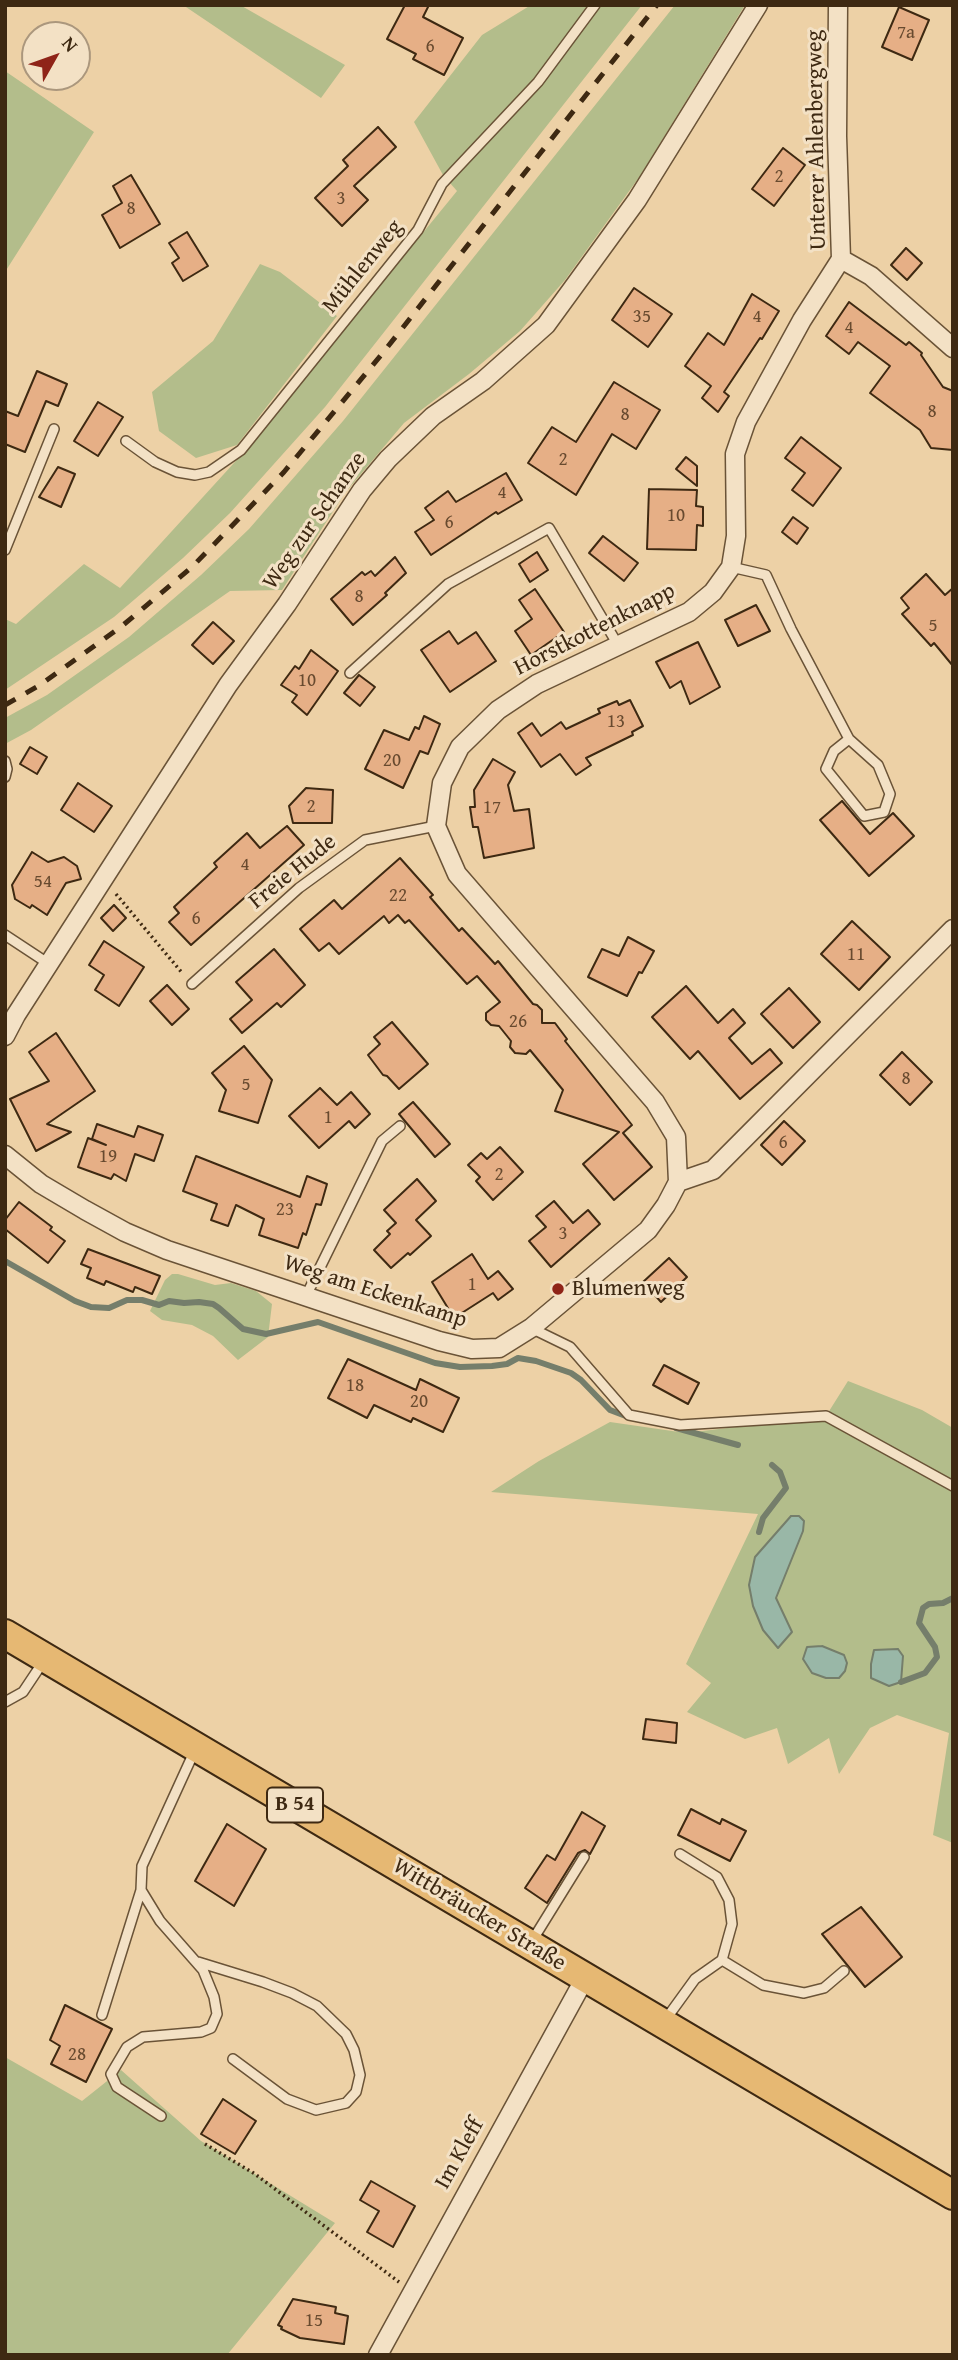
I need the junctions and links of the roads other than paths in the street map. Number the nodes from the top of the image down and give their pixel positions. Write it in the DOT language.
graph roads {
  1 [pos="595,5"];
  2 [pos="758,5"];
  3 [pos="838,5"];
  4 [pos="841,259"];
  5 [pos="953,348"];
  6 [pos="54,429"];
  7 [pos="126,440"];
  8 [pos="5,550"];
  9 [pos="731,567"];
  10 [pos="618,645"];
  11 [pos="350,673"];
  12 [pos="849,739"];
  13 [pos="5,761"];
  14 [pos="5,777"];
  15 [pos="436,826"];
  16 [pos="953,929"];
  17 [pos="5,935"];
  18 [pos="49,964"];
  19 [pos="192,984"];
  20 [pos="5,1036"];
  21 [pos="400,1126"];
  22 [pos="5,1155"];
  23 [pos="678,1182"];
  24 [pos="306,1297"];
  25 [pos="531,1328"];
  26 [pos="953,1486"];
  27 [pos="5,1634"];
  28 [pos="46,1658"];
  29 [pos="5,1702"];
  30 [pos="197,1746"];
  31 [pos="680,1854"];
  32 [pos="584,1857"];
  33 [pos="141,1890"];
  34 [pos="529,1945"];
  35 [pos="722,1960"];
  36 [pos="198,1962"];
  37 [pos="844,1970"];
  38 [pos="584,1978"];
  39 [pos="102,2015"];
  40 [pos="663,2023"];
  41 [pos="233,2059"];
  42 [pos="161,2116"];
  43 [pos="953,2195"];
  44 [pos="378,2355"];
  1 -- 7 [label="lane, Mühlenweg"];
  2 -- 18 [label="street, Weg zur Schanze"];
  3 -- 4 [label="street, Unterer Ahlenbergweg"];
  4 -- 5 [label="street, Unterer Ahlenbergweg"];
  4 -- 9 [label="street, Horstkottenknapp"];
  6 -- 8 [label="lane"];
  9 -- 10 [label="street, Horstkottenknapp"];
  9 -- 12 [label="lane"];
  10 -- 11 [label="lane"];
  10 -- 15 [label="street, Horstkottenknapp"];
  12 -- 12 [label="lane"];
  13 -- 14 [label="lane"];
  15 -- 19 [label="lane, Freie Hude"];
  15 -- 23 [label="street"];
  16 -- 23 [label="street"];
  17 -- 18 [label="lane"];
  18 -- 20 [label="street, Weg zur Schanze"];
  21 -- 24 [label="lane"];
  22 -- 24 [label="street, Weg am Eckenkamp"];
  23 -- 25 [label="street"];
  24 -- 25 [label="street, Weg am Eckenkamp"];
  25 -- 26 [label="lane"];
  27 -- 28 [label="main road, Wittbräucker Straße / B 54"];
  28 -- 29 [label="lane"];
  28 -- 30 [label="main road, Wittbräucker Straße / B 54"];
  30 -- 33 [label="lane"];
  30 -- 34 [label="main road, Wittbräucker Straße / B 54"];
  31 -- 35 [label="lane"];
  32 -- 34 [label="lane"];
  33 -- 36 [label="lane"];
  33 -- 39 [label="lane"];
  34 -- 38 [label="main road, Wittbräucker Straße / B 54"];
  35 -- 37 [label="lane"];
  35 -- 40 [label="lane"];
  36 -- 41 [label="lane"];
  36 -- 42 [label="lane"];
  38 -- 40 [label="main road, Wittbräucker Straße / B 54"];
  38 -- 44 [label="street, Im Kleff"];
  40 -- 43 [label="main road, Wittbräucker Straße / B 54"];
}
